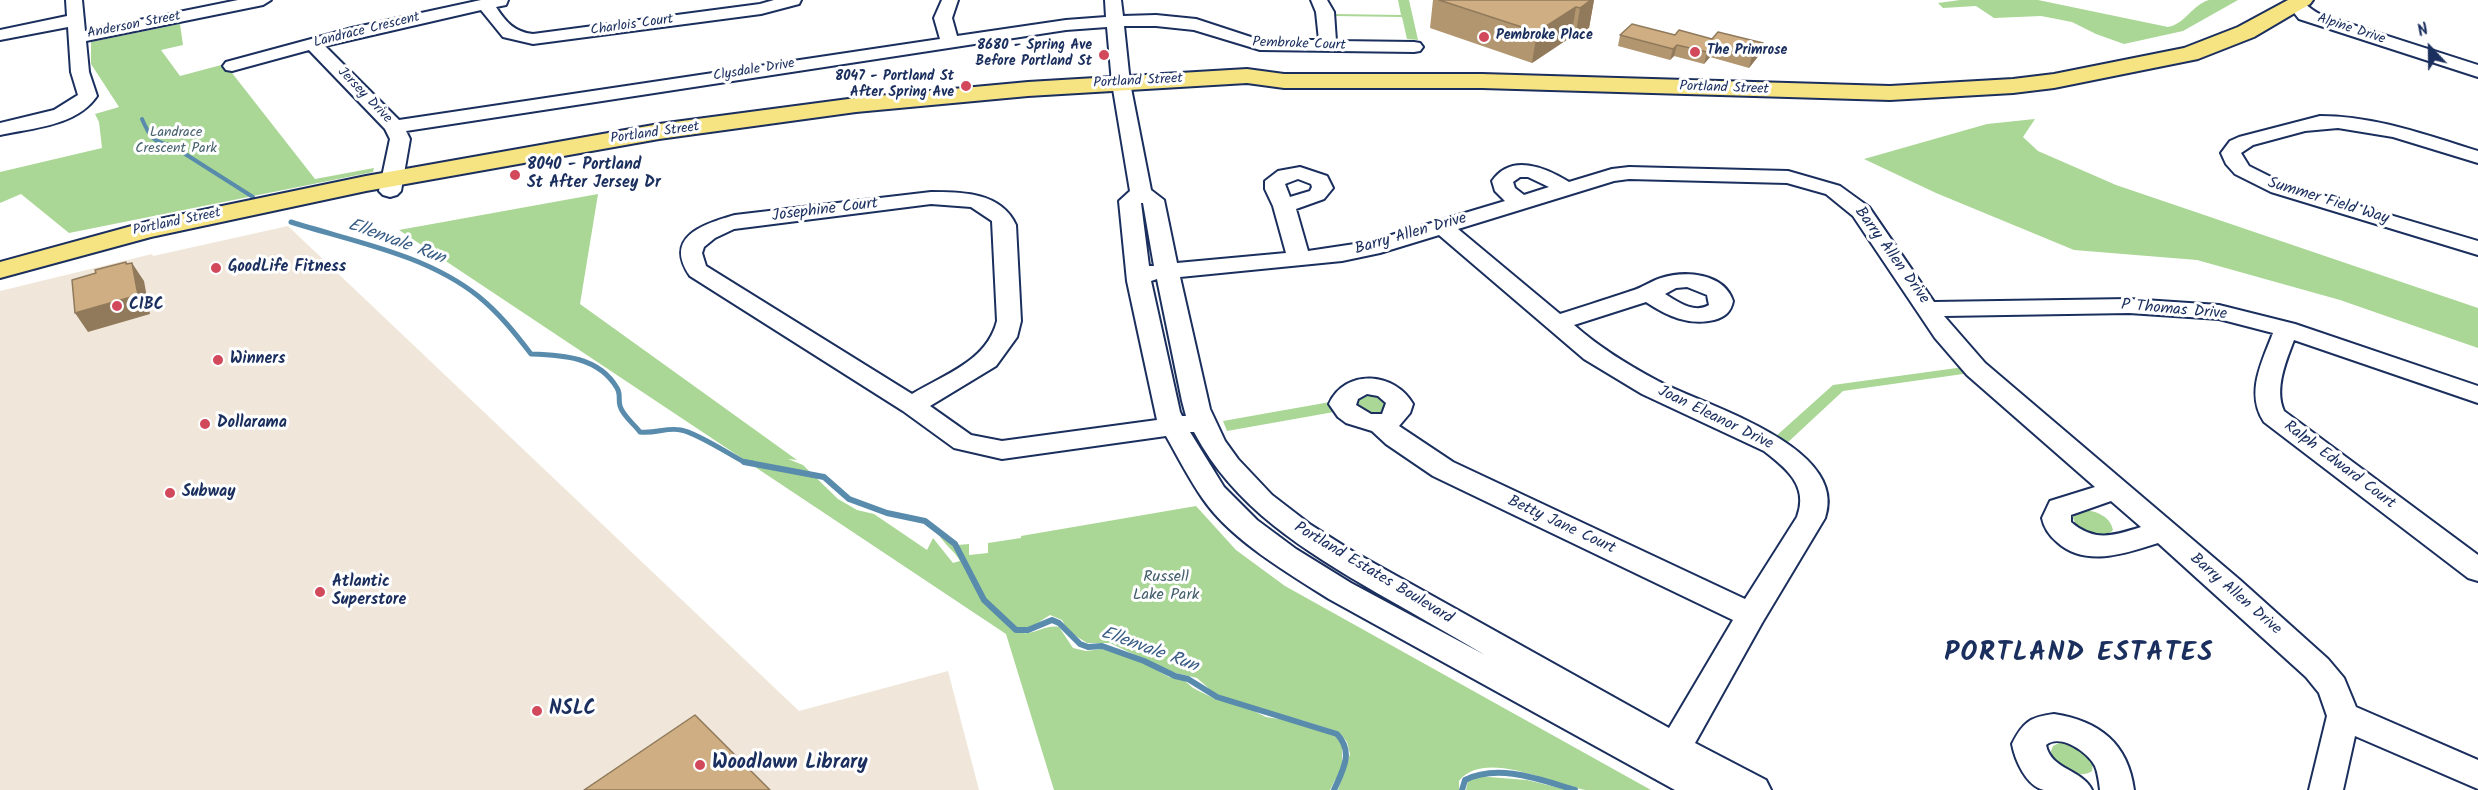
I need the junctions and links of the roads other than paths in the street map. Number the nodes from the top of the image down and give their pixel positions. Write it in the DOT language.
graph roads {
  1 [pos="74,0"];
  2 [pos="263,0"];
  3 [pos="503,0"];
  4 [pos="793,0"];
  5 [pos="950,0"];
  6 [pos="1113,0"];
  7 [pos="1319,0"];
  8 [pos="2266,0"];
  9 [pos="2300,2"];
  10 [pos="485,4"];
  11 [pos="1115,22"];
  12 [pos="75,29"];
  13 [pos="0,35"];
  14 [pos="950,41"];
  15 [pos="313,44"];
  16 [pos="1328,46"];
  17 [pos="1414,47"];
  18 [pos="2162,58"];
  19 [pos="232,66"];
  20 [pos="2478,71"];
  21 [pos="1123,88"];
  22 [pos="394,127"];
  23 [pos="0,129"];
  24 [pos="2478,157"];
  25 [pos="391,185"];
  26 [pos="1284,206"];
  27 [pos="1443,227"];
  28 [pos="2478,248"];
  29 [pos="1299,259"];
  30 [pos="0,270"];
  31 [pos="1152,273"];
  32 [pos="1648,293"];
  33 [pos="1929,309"];
  34 [pos="1557,323"];
  35 [pos="2286,329"];
  36 [pos="2478,394"];
  37 [pos="912,405"];
  38 [pos="1202,422"];
  39 [pos="1378,423"];
  40 [pos="1174,428"];
  41 [pos="2115,490"];
  42 [pos="2161,531"];
  43 [pos="2478,570"];
  44 [pos="1751,615"];
  45 [pos="2343,716"];
  46 [pos="1668,757"];
  47 [pos="2478,775"];
  48 [pos="1706,790"];
  49 [pos="1754,790"];
  50 [pos="2075,790"];
  51 [pos="2116,790"];
  52 [pos="2326,790"];
  1 -- 12 [label="street"];
  2 -- 12 [label="street, Anderson Street"];
  3 -- 10 [label="street, Landrace Crescent"];
  4 -- 10 [label="street, Charlois Court"];
  5 -- 14 [label="street"];
  6 -- 11 [label="street, Portland Estates Boulevard"];
  7 -- 16 [label="street"];
  8 -- 18 [label="main road, Portland Street"];
  9 -- 18 [label="main road, Portland Street"];
  9 -- 20 [label="street, Alpine Drive"];
  10 -- 15 [label="street, Landrace Crescent"];
  11 -- 14 [label="street, Clysdale Drive"];
  11 -- 16 [label="street, Pembroke Court"];
  11 -- 21 [label="street, Portland Estates Boulevard"];
  12 -- 13 [label="street, Anderson Street"];
  12 -- 23 [label="street"];
  14 -- 22 [label="street, Clysdale Drive"];
  15 -- 19 [label="street, Landrace Crescent"];
  15 -- 22 [label="street, Jersey Drive"];
  16 -- 17 [label="street, Pembroke Court"];
  18 -- 21 [label="main road, Portland Street"];
  21 -- 25 [label="main road, Portland Street"];
  21 -- 31 [label="street, Portland Estates Boulevard"];
  22 -- 25 [label="street, Jersey Drive"];
  24 -- 28 [label="street, Summer Field Way"];
  25 -- 30 [label="main road, Portland Street"];
  26 -- 29 [label="street"];
  27 -- 29 [label="street, Barry Allen Drive"];
  27 -- 33 [label="street, Barry Allen Drive"];
  27 -- 34 [label="street, Joan Eleanor Drive"];
  29 -- 31 [label="street, Barry Allen Drive"];
  31 -- 38 [label="street, Portland Estates Boulevard"];
  31 -- 40 [label="street, Portland Estates Boulevard"];
  32 -- 34 [label="street"];
  33 -- 35 [label="street, P Thomas Drive"];
  33 -- 41 [label="street, Barry Allen Drive"];
  34 -- 44 [label="street, Joan Eleanor Drive"];
  35 -- 36 [label="street, P Thomas Drive"];
  35 -- 43 [label="street, Ralph Edward Court"];
  37 -- 37 [label="street, Josephine Court"];
  37 -- 40 [label="street, Josephine Court"];
  38 -- 40 [label="street, Josephine Court"];
  38 -- 46 [label="street, Portland Estates Boulevard"];
  39 -- 44 [label="street, Betty Jane Court"];
  40 -- 46 [label="street, Portland Estates Boulevard"];
  41 -- 42 [label="street, Barry Allen Drive"];
  41 -- 42 [label="street"];
  42 -- 45 [label="street, Barry Allen Drive"];
  44 -- 46 [label="street, Joan Eleanor Drive"];
  45 -- 47 [label="street"];
  45 -- 52 [label="street"];
  46 -- 48 [label="street, Portland Estates Boulevard"];
  46 -- 49 [label="street, Portland Estates Boulevard"];
  50 -- 51 [label="street"];
}
